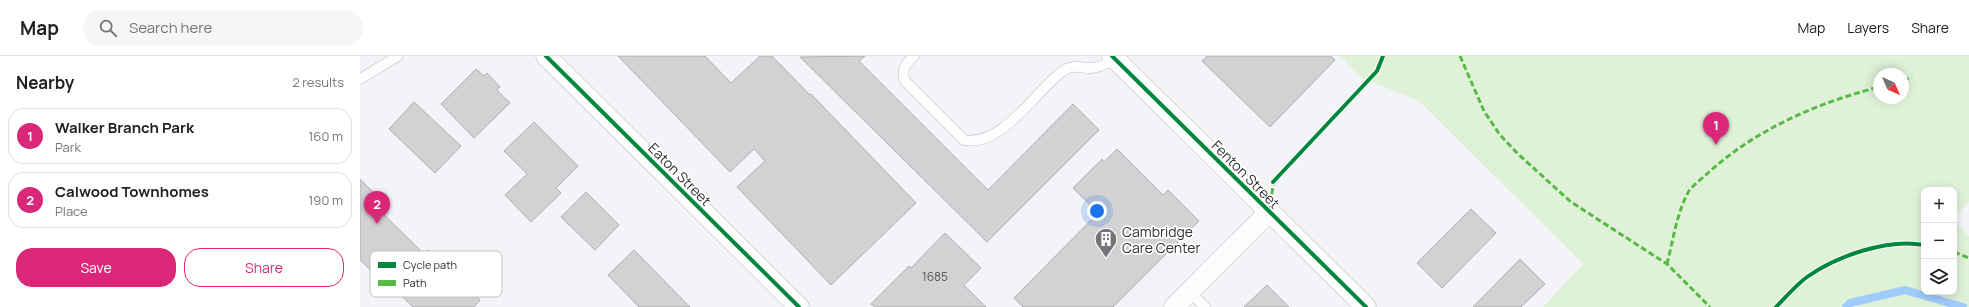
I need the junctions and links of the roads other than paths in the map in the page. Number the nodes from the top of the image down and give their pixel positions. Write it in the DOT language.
graph roads {
  1 [pos="398,56"];
  2 [pos="546,56"];
  3 [pos="914,56"];
  4 [pos="1114,58"];
  5 [pos="360,79"];
  6 [pos="1269,212"];
  7 [pos="1189,292"];
  8 [pos="799,307"];
  9 [pos="1174,307"];
  10 [pos="1204,307"];
  11 [pos="1366,307"];
  1 -- 5 [label="lane"];
  2 -- 8 [label="street, Eaton Street"];
  3 -- 4 [label="lane"];
  4 -- 6 [label="street, Fenton Street"];
  6 -- 7 [label="street"];
  6 -- 11 [label="street, Fenton Street"];
  7 -- 9 [label="street"];
  7 -- 10 [label="lane"];
}
